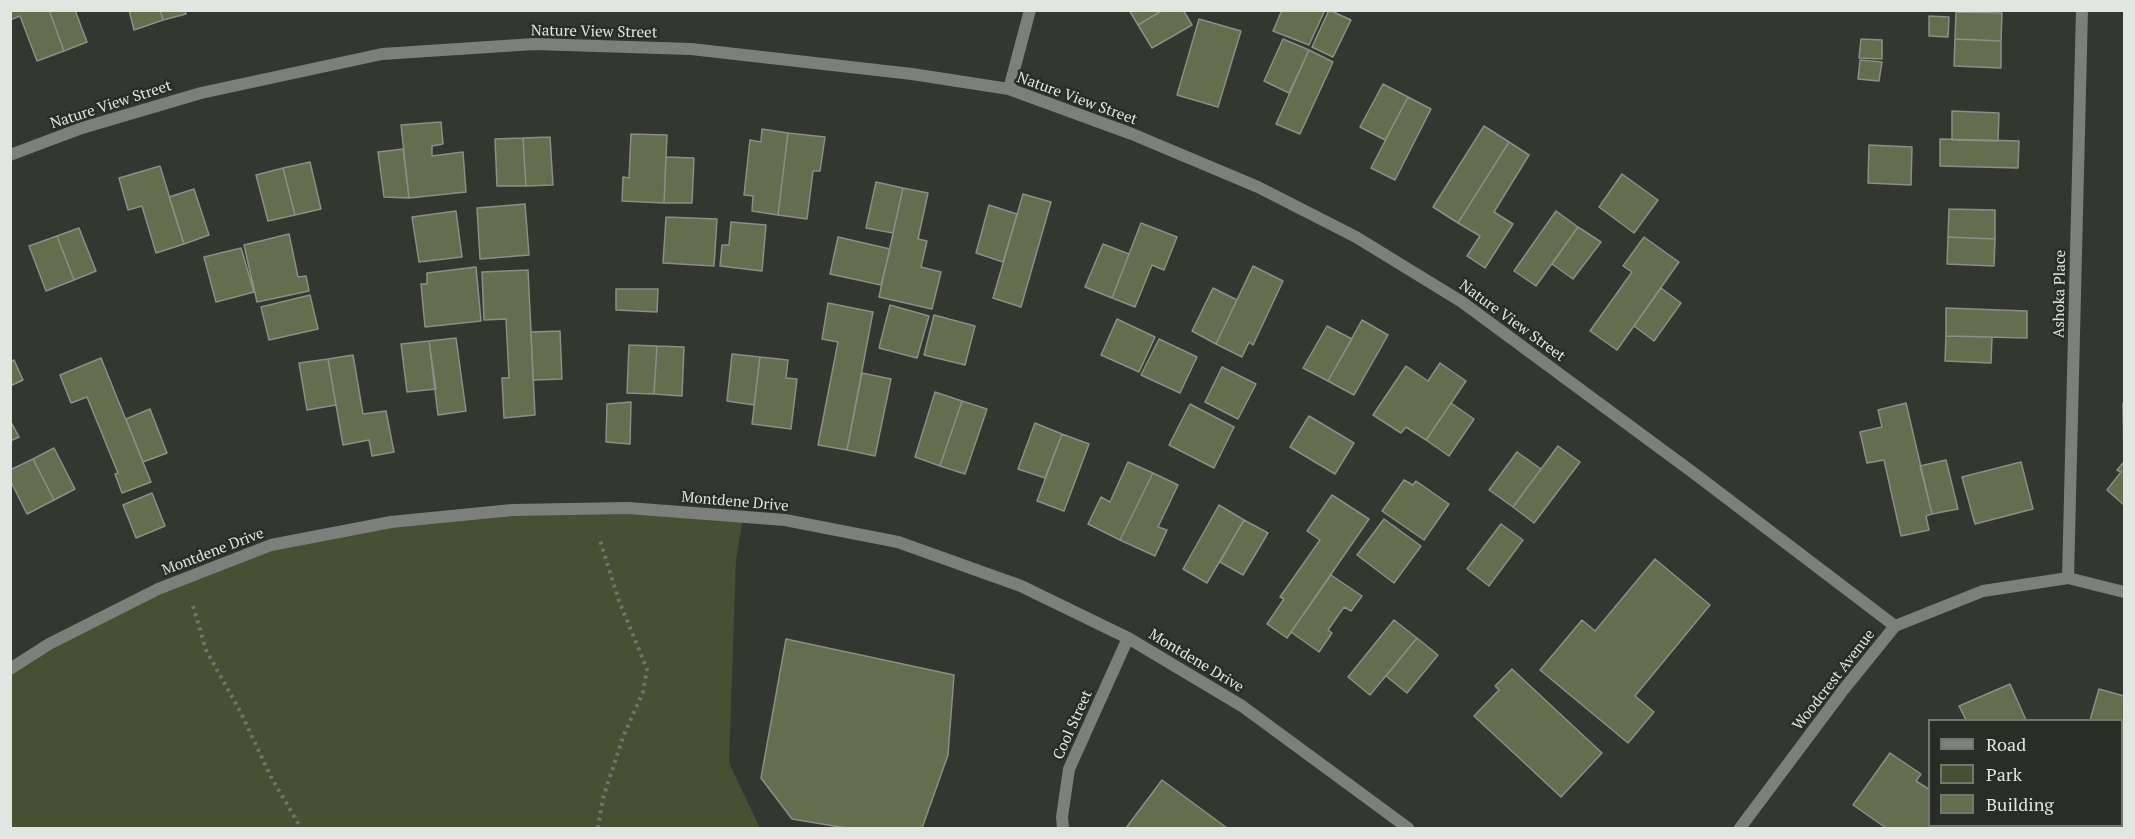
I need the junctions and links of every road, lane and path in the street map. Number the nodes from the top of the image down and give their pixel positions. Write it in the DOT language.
graph roads {
  1 [pos="1030,10"];
  2 [pos="2082,10"];
  3 [pos="1009,89"];
  4 [pos="10,155"];
  5 [pos="587,509"];
  6 [pos="187,578"];
  7 [pos="2068,578"];
  8 [pos="2124,592"];
  9 [pos="1895,626"];
  10 [pos="1128,638"];
  11 [pos="10,669"];
  12 [pos="301,828"];
  13 [pos="598,828"];
  14 [pos="1063,828"];
  15 [pos="1408,828"];
  16 [pos="1740,828"];
  1 -- 3 [label="street"];
  2 -- 7 [label="street, Ashoka Place"];
  3 -- 4 [label="street, Nature View Street"];
  3 -- 9 [label="street, Nature View Street"];
  5 -- 6 [label="street, Montdene Drive"];
  5 -- 10 [label="street, Montdene Drive"];
  5 -- 13 [label="path"];
  6 -- 11 [label="street, Montdene Drive"];
  6 -- 12 [label="path"];
  7 -- 8 [label="street, Woodcrest Avenue"];
  7 -- 9 [label="street, Woodcrest Avenue"];
  9 -- 16 [label="street, Woodcrest Avenue"];
  10 -- 14 [label="street, Cool Street"];
  10 -- 15 [label="street, Montdene Drive"];
}
